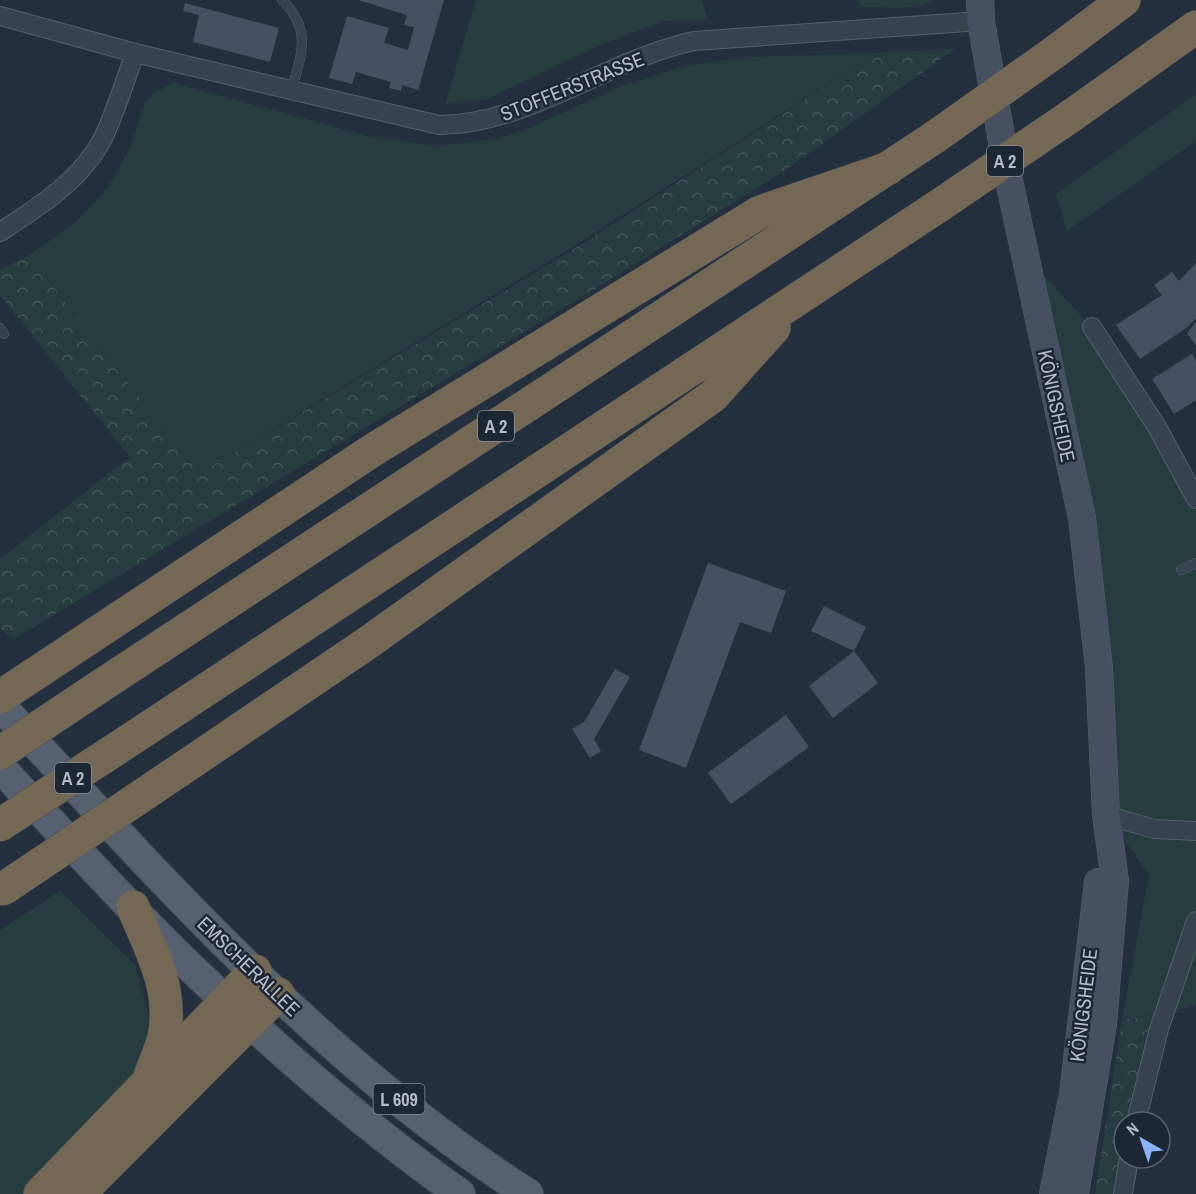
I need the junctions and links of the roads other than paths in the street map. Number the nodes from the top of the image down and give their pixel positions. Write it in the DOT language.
graph roads {
  1 [pos="282,0"];
  2 [pos="1124,0"];
  3 [pos="980,10"];
  4 [pos="0,16"];
  5 [pos="1196,27"];
  6 [pos="135,53"];
  7 [pos="291,92"];
  8 [pos="889,168"];
  9 [pos="0,232"];
  10 [pos="805,293"];
  11 [pos="1092,327"];
  12 [pos="1196,499"];
  13 [pos="1196,563"];
  14 [pos="1180,570"];
  15 [pos="0,697"];
  16 [pos="0,705"];
  17 [pos="0,753"];
  18 [pos="0,767"];
  19 [pos="1106,815"];
  20 [pos="0,825"];
  21 [pos="1196,831"];
  22 [pos="1,890"];
  23 [pos="133,907"];
  24 [pos="1196,921"];
  25 [pos="255,971"];
  26 [pos="278,994"];
  27 [pos="237,1012"];
  28 [pos="146,1086"];
  29 [pos="1139,1110"];
  30 [pos="1126,1170"];
  31 [pos="40,1194"];
  32 [pos="79,1194"];
  33 [pos="460,1194"];
  34 [pos="528,1194"];
  35 [pos="1053,1194"];
  36 [pos="1075,1194"];
  37 [pos="1123,1194"];
  1 -- 7 [label="lane"];
  2 -- 8 [label="highway, A 2, bridge"];
  3 -- 7 [label="street, STOFFERSTRASSE"];
  3 -- 19 [label="main road, KÖNIGSHEIDE"];
  4 -- 6 [label="street, STOFFERSTRASSE"];
  5 -- 10 [label="highway, A 2, bridge"];
  6 -- 7 [label="street, STOFFERSTRASSE"];
  6 -- 9 [label="street"];
  8 -- 15 [label="highway"];
  8 -- 17 [label="highway, A 2, bridge"];
  10 -- 20 [label="highway, A 2, bridge"];
  10 -- 22 [label="highway, bridge"];
  11 -- 12 [label="street"];
  13 -- 14 [label="lane"];
  16 -- 25 [label="main road, EMSCHERALLEE / L 609"];
  18 -- 23 [label="main road, EMSCHERALLEE / L 609"];
  19 -- 21 [label="street"];
  19 -- 35 [label="main road, KÖNIGSHEIDE"];
  19 -- 36 [label="main road, KÖNIGSHEIDE"];
  23 -- 27 [label="main road, EMSCHERALLEE / L 609"];
  23 -- 28 [label="highway"];
  24 -- 29 [label="street"];
  25 -- 26 [label="main road, EMSCHERALLEE / L 609"];
  25 -- 27 [label="highway"];
  26 -- 27 [label="highway"];
  26 -- 34 [label="main road, EMSCHERALLEE / L 609"];
  27 -- 28 [label="highway"];
  27 -- 32 [label="highway"];
  27 -- 33 [label="main road, EMSCHERALLEE / L 609"];
  28 -- 31 [label="highway"];
  30 -- 37 [label="street"];
}
